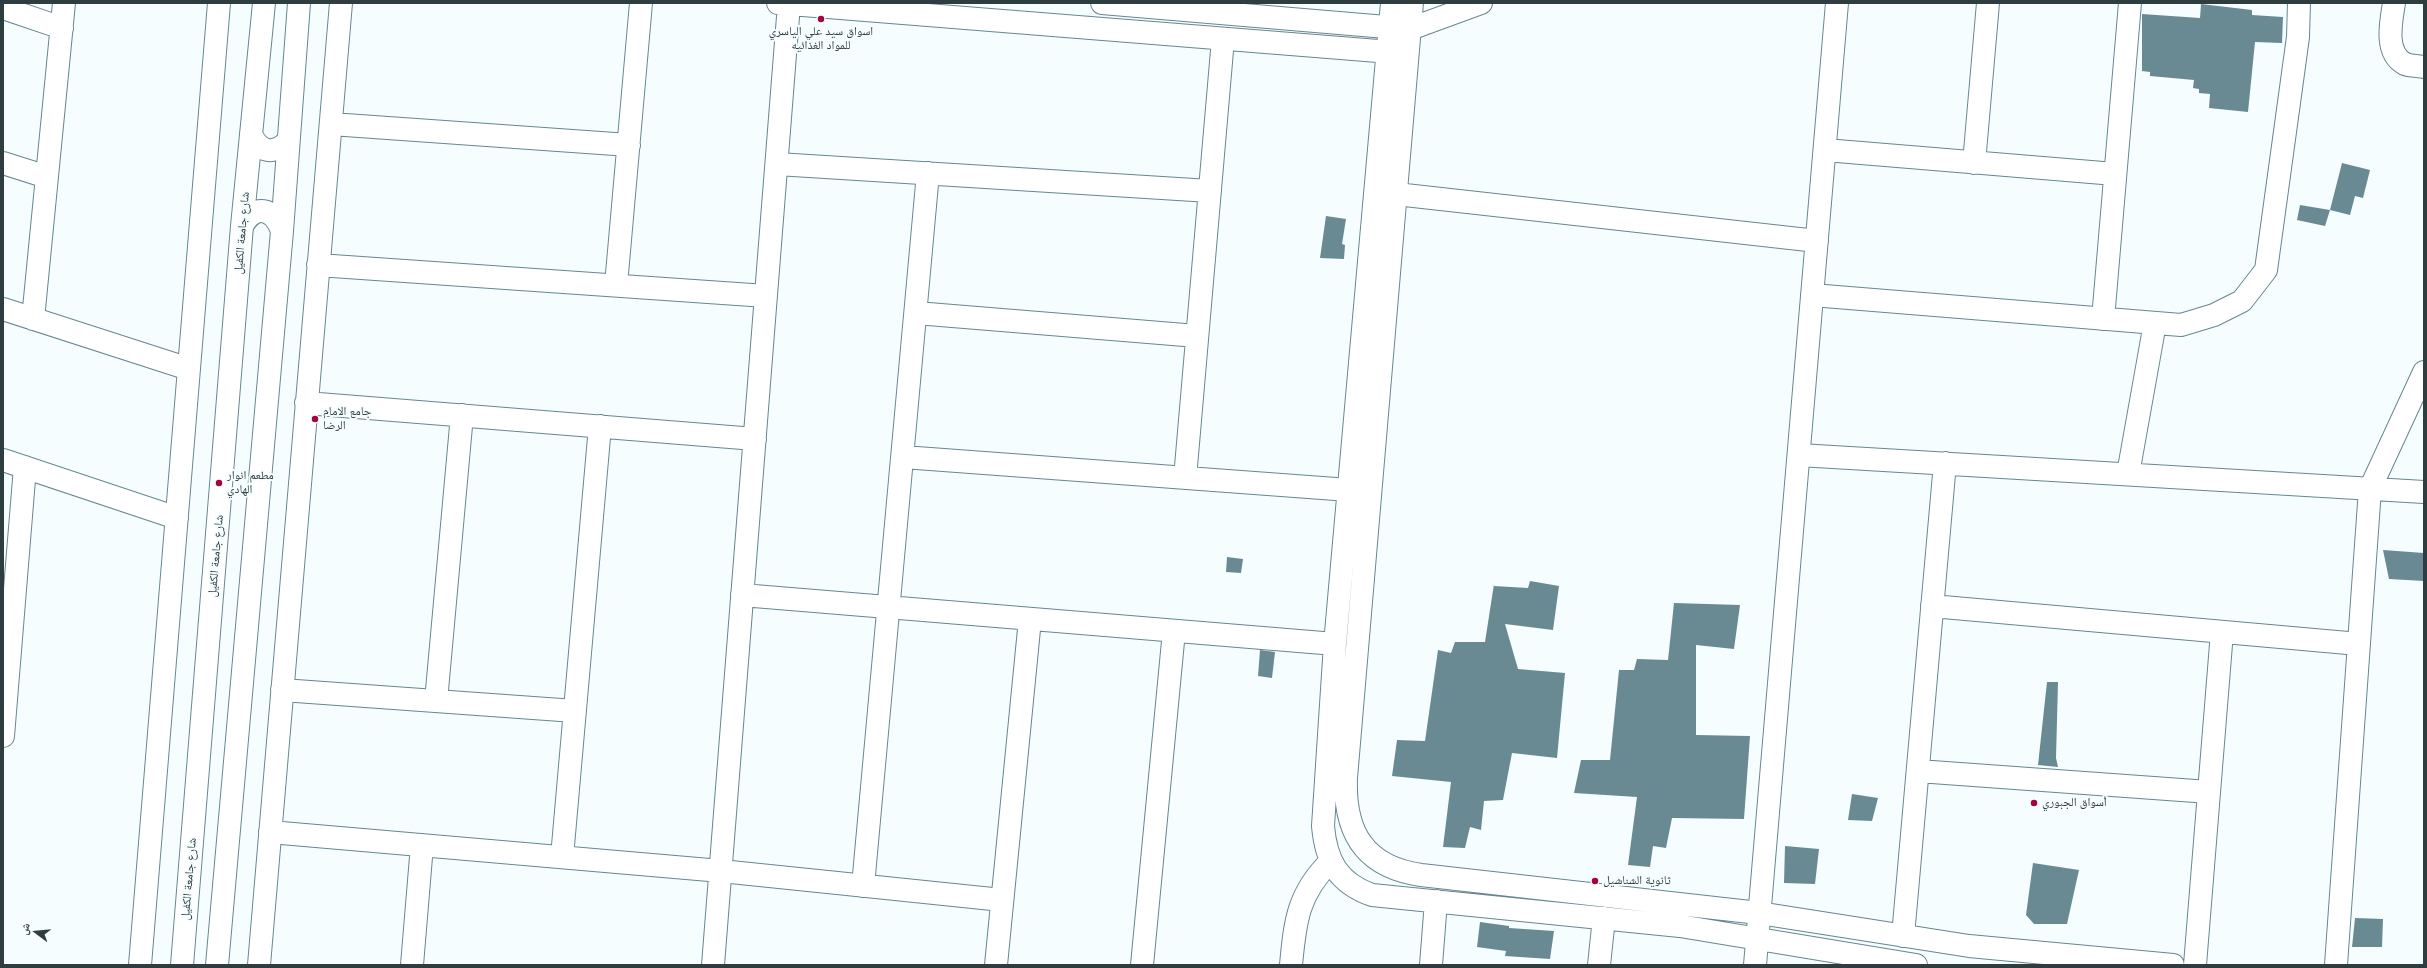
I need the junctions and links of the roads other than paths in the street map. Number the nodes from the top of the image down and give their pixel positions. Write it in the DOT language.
graph roads {
  1 [pos="64,3"];
  2 [pos="219,3"];
  3 [pos="264,3"];
  4 [pos="299,3"];
  5 [pos="341,3"];
  6 [pos="641,3"];
  7 [pos="1102,3"];
  8 [pos="1392,3"];
  9 [pos="1412,3"];
  10 [pos="1481,3"];
  11 [pos="1837,3"];
  12 [pos="1988,3"];
  13 [pos="2130,3"];
  14 [pos="2299,3"];
  15 [pos="2394,3"];
  16 [pos="784,4"];
  17 [pos="3,8"];
  18 [pos="1226,8"];
  19 [pos="62,28"];
  20 [pos="1400,28"];
  21 [pos="1223,39"];
  22 [pos="1398,53"];
  23 [pos="2424,67"];
  24 [pos="330,124"];
  25 [pos="251,134"];
  26 [pos="287,142"];
  27 [pos="629,145"];
  28 [pos="1825,150"];
  29 [pos="3,163"];
  30 [pos="1974,163"];
  31 [pos="777,164"];
  32 [pos="928,173"];
  33 [pos="2115,174"];
  34 [pos="47,177"];
  35 [pos="1210,191"];
  36 [pos="1396,194"];
  37 [pos="242,226"];
  38 [pos="282,231"];
  39 [pos="1817,241"];
  40 [pos="318,265"];
  41 [pos="616,285"];
  42 [pos="1812,295"];
  43 [pos="766,296"];
  44 [pos="3,309"];
  45 [pos="916,313"];
  46 [pos="2102,318"];
  47 [pos="33,319"];
  48 [pos="2155,323"];
  49 [pos="1197,336"];
  50 [pos="189,369"];
  51 [pos="2424,372"];
  52 [pos="306,403"];
  53 [pos="462,415"];
  54 [pos="600,426"];
  55 [pos="755,439"];
  56 [pos="1799,455"];
  57 [pos="903,457"];
  58 [pos="3,460"];
  59 [pos="1945,464"];
  60 [pos="25,467"];
  61 [pos="2128,474"];
  62 [pos="1185,478"];
  63 [pos="2370,489"];
  64 [pos="1349,490"];
  65 [pos="2424,492"];
  66 [pos="177,518"];
  67 [pos="9,582"];
  68 [pos="742,595"];
  69 [pos="1932,606"];
  70 [pos="890,607"];
  71 [pos="1030,619"];
  72 [pos="1174,631"];
  73 [pos="2222,632"];
  74 [pos="1336,644"];
  75 [pos="2359,644"];
  76 [pos="282,690"];
  77 [pos="436,701"];
  78 [pos="4,708"];
  79 [pos="575,711"];
  80 [pos="3,736"];
  81 [pos="1918,771"];
  82 [pos="2209,792"];
  83 [pos="270,832"];
  84 [pos="422,845"];
  85 [pos="562,857"];
  86 [pos="1331,861"];
  87 [pos="721,871"];
  88 [pos="863,886"];
  89 [pos="1002,900"];
  90 [pos="1436,901"];
  91 [pos="1760,913"];
  92 [pos="1604,918"];
  93 [pos="1903,936"];
  94 [pos="1757,937"];
  95 [pos="140,965"];
  96 [pos="182,965"];
  97 [pos="217,965"];
  98 [pos="259,965"];
  99 [pos="412,965"];
  100 [pos="713,965"];
  101 [pos="996,965"];
  102 [pos="1142,965"];
  103 [pos="1291,965"];
  104 [pos="1431,965"];
  105 [pos="1599,965"];
  106 [pos="1755,965"];
  107 [pos="1916,965"];
  108 [pos="2173,965"];
  109 [pos="2195,965"];
  110 [pos="2336,965"];
  1 -- 19 [label="street"];
  2 -- 50 [label="street"];
  3 -- 25 [label="street, شارع جامعة الكفيل"];
  4 -- 26 [label="street"];
  5 -- 24 [label="street"];
  6 -- 27 [label="street"];
  7 -- 18 [label="street"];
  8 -- 20 [label="street"];
  9 -- 20 [label="street"];
  10 -- 20 [label="street"];
  11 -- 28 [label="street"];
  12 -- 30 [label="street"];
  13 -- 33 [label="street"];
  14 -- 48 [label="street"];
  15 -- 23 [label="street"];
  16 -- 21 [label="street"];
  16 -- 31 [label="street"];
  17 -- 19 [label="street"];
  18 -- 20 [label="street"];
  19 -- 34 [label="street"];
  20 -- 22 [label="street"];
  21 -- 22 [label="street"];
  21 -- 35 [label="street"];
  22 -- 36 [label="street"];
  22 -- 64 [label="street"];
  24 -- 27 [label="street"];
  24 -- 40 [label="street"];
  25 -- 26 [label="street"];
  25 -- 37 [label="street, شارع جامعة الكفيل"];
  26 -- 38 [label="street"];
  27 -- 41 [label="street"];
  28 -- 30 [label="street"];
  28 -- 39 [label="street"];
  29 -- 34 [label="street"];
  30 -- 33 [label="street"];
  31 -- 32 [label="street"];
  31 -- 43 [label="street"];
  32 -- 35 [label="street"];
  32 -- 45 [label="street"];
  33 -- 46 [label="street"];
  34 -- 47 [label="street"];
  35 -- 49 [label="street"];
  36 -- 39 [label="street"];
  36 -- 91 [label="street"];
  37 -- 38 [label="street"];
  37 -- 96 [label="street, شارع جامعة الكفيل"];
  38 -- 97 [label="street"];
  39 -- 42 [label="street"];
  40 -- 41 [label="street"];
  40 -- 52 [label="street"];
  41 -- 43 [label="street"];
  42 -- 46 [label="street"];
  42 -- 56 [label="street"];
  43 -- 55 [label="street"];
  44 -- 47 [label="street"];
  45 -- 49 [label="street"];
  45 -- 57 [label="street"];
  46 -- 48 [label="street"];
  47 -- 50 [label="street"];
  48 -- 61 [label="street"];
  49 -- 62 [label="street"];
  50 -- 66 [label="street"];
  51 -- 63 [label="street"];
  52 -- 53 [label="street"];
  52 -- 76 [label="street"];
  53 -- 54 [label="street"];
  53 -- 77 [label="street"];
  54 -- 55 [label="street"];
  54 -- 79 [label="street"];
  55 -- 68 [label="street"];
  56 -- 59 [label="street"];
  56 -- 91 [label="street"];
  57 -- 62 [label="street"];
  57 -- 70 [label="street"];
  58 -- 60 [label="street"];
  59 -- 61 [label="street"];
  59 -- 69 [label="street"];
  60 -- 66 [label="street"];
  60 -- 67 [label="street"];
  61 -- 63 [label="street"];
  62 -- 64 [label="street"];
  63 -- 65 [label="street"];
  63 -- 75 [label="street"];
  64 -- 74 [label="street"];
  66 -- 95 [label="street"];
  67 -- 78 [label="street"];
  68 -- 70 [label="street"];
  68 -- 87 [label="street"];
  69 -- 73 [label="street"];
  69 -- 81 [label="street"];
  70 -- 71 [label="street"];
  70 -- 88 [label="street"];
  71 -- 72 [label="street"];
  71 -- 89 [label="street"];
  72 -- 74 [label="street"];
  72 -- 102 [label="street"];
  73 -- 75 [label="street"];
  73 -- 82 [label="street"];
  74 -- 86 [label="street"];
  75 -- 110 [label="street"];
  76 -- 77 [label="street"];
  76 -- 83 [label="street"];
  77 -- 79 [label="street"];
  78 -- 80 [label="street"];
  79 -- 85 [label="street"];
  81 -- 82 [label="street"];
  81 -- 93 [label="street"];
  82 -- 109 [label="street"];
  83 -- 84 [label="street"];
  83 -- 98 [label="street"];
  84 -- 85 [label="street"];
  84 -- 99 [label="street"];
  85 -- 87 [label="street"];
  86 -- 90 [label="street"];
  86 -- 103 [label="street"];
  87 -- 88 [label="street"];
  87 -- 100 [label="street"];
  88 -- 89 [label="street"];
  89 -- 101 [label="street"];
  90 -- 92 [label="street"];
  90 -- 104 [label="street"];
  91 -- 93 [label="street"];
  91 -- 94 [label="street"];
  92 -- 94 [label="street"];
  92 -- 105 [label="street"];
  93 -- 108 [label="street"];
  94 -- 106 [label="street"];
  94 -- 107 [label="street"];
}
